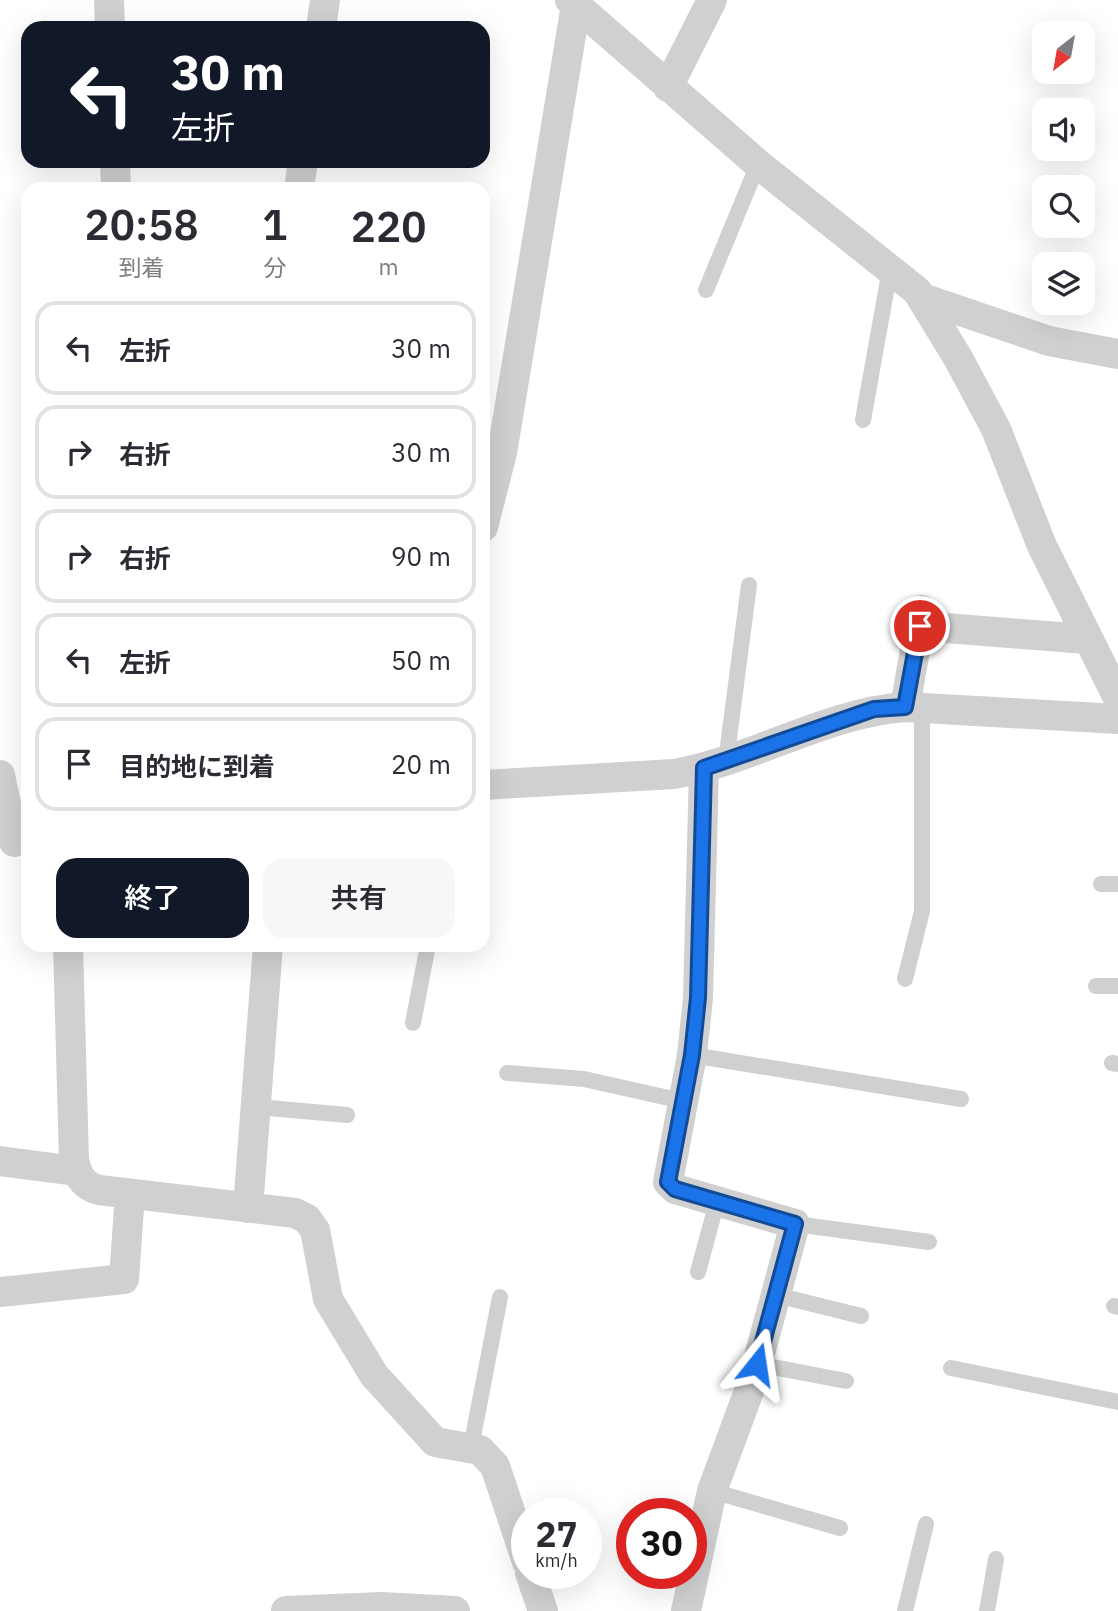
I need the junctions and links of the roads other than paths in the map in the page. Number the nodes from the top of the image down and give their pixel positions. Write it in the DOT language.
graph roads {
  1 [pos="109,0"];
  2 [pos="325,0"];
  3 [pos="712,0"];
  4 [pos="573,2"];
  5 [pos="110,21"];
  6 [pos="322,21"];
  7 [pos="668,87"];
  8 [pos="758,164"];
  9 [pos="890,269"];
  10 [pos="706,289"];
  11 [pos="922,298"];
  12 [pos="1118,354"];
  13 [pos="863,420"];
  14 [pos="490,500"];
  15 [pos="749,585"];
  16 [pos="1087,639"];
  17 [pos="1118,698"];
  18 [pos="913,708"];
  19 [pos="1118,719"];
  20 [pos="715,764"];
  21 [pos="0,775"];
  22 [pos="490,785"];
  23 [pos="14,842"];
  24 [pos="1101,884"];
  25 [pos="1118,884"];
  26 [pos="68,952"];
  27 [pos="268,952"];
  28 [pos="427,952"];
  29 [pos="905,979"];
  30 [pos="1096,986"];
  31 [pos="1118,986"];
  32 [pos="413,1024"];
  33 [pos="692,1055"];
  34 [pos="507,1073"];
  35 [pos="961,1099"];
  36 [pos="682,1101"];
  37 [pos="258,1107"];
  38 [pos="347,1115"];
  39 [pos="0,1161"];
  40 [pos="76,1171"];
  41 [pos="130,1194"];
  42 [pos="717,1202"];
  43 [pos="248,1208"];
  44 [pos="795,1224"];
  45 [pos="929,1242"];
  46 [pos="698,1272"];
  47 [pos="0,1292"];
  48 [pos="776,1295"];
  49 [pos="500,1297"];
  50 [pos="860,1316"];
  51 [pos="757,1364"];
  52 [pos="951,1368"];
  53 [pos="846,1381"];
  54 [pos="1118,1402"];
  55 [pos="471,1447"];
  56 [pos="712,1491"];
  57 [pos="511,1514"];
  58 [pos="926,1524"];
  59 [pos="840,1528"];
  60 [pos="996,1559"];
  61 [pos="535,1589"];
  62 [pos="286,1611"];
  63 [pos="455,1611"];
  64 [pos="543,1611"];
  65 [pos="686,1611"];
  66 [pos="905,1611"];
  67 [pos="988,1611"];
  1 -- 5 [label="street"];
  2 -- 6 [label="street"];
  3 -- 7 [label="street"];
  4 -- 7 [label="street"];
  4 -- 14 [label="street"];
  7 -- 8 [label="street"];
  8 -- 9 [label="street"];
  8 -- 10 [label="lane"];
  9 -- 11 [label="street"];
  9 -- 13 [label="lane"];
  11 -- 12 [label="street"];
  11 -- 16 [label="street"];
  15 -- 20 [label="lane"];
  16 -- 17 [label="street"];
  16 -- 18 [label="street"];
  18 -- 19 [label="street"];
  18 -- 20 [label="street"];
  18 -- 29 [label="lane"];
  20 -- 22 [label="street"];
  20 -- 33 [label="street"];
  21 -- 23 [label="street"];
  24 -- 25 [label="lane"];
  26 -- 40 [label="street"];
  27 -- 37 [label="street"];
  28 -- 32 [label="lane"];
  30 -- 31 [label="lane"];
  33 -- 35 [label="lane"];
  33 -- 36 [label="street"];
  34 -- 36 [label="lane"];
  36 -- 42 [label="street"];
  37 -- 38 [label="lane"];
  37 -- 43 [label="street"];
  39 -- 40 [label="street"];
  40 -- 41 [label="street"];
  41 -- 43 [label="street"];
  41 -- 47 [label="street"];
  42 -- 44 [label="street"];
  42 -- 46 [label="lane"];
  43 -- 55 [label="street"];
  44 -- 45 [label="lane"];
  44 -- 48 [label="street"];
  48 -- 50 [label="lane"];
  48 -- 51 [label="street"];
  49 -- 55 [label="lane"];
  51 -- 53 [label="lane"];
  51 -- 56 [label="street"];
  52 -- 54 [label="lane"];
  55 -- 57 [label="street"];
  56 -- 59 [label="lane"];
  56 -- 65 [label="street"];
  58 -- 66 [label="lane"];
  60 -- 67 [label="lane"];
  61 -- 64 [label="street"];
  62 -- 63 [label="street"];
}
